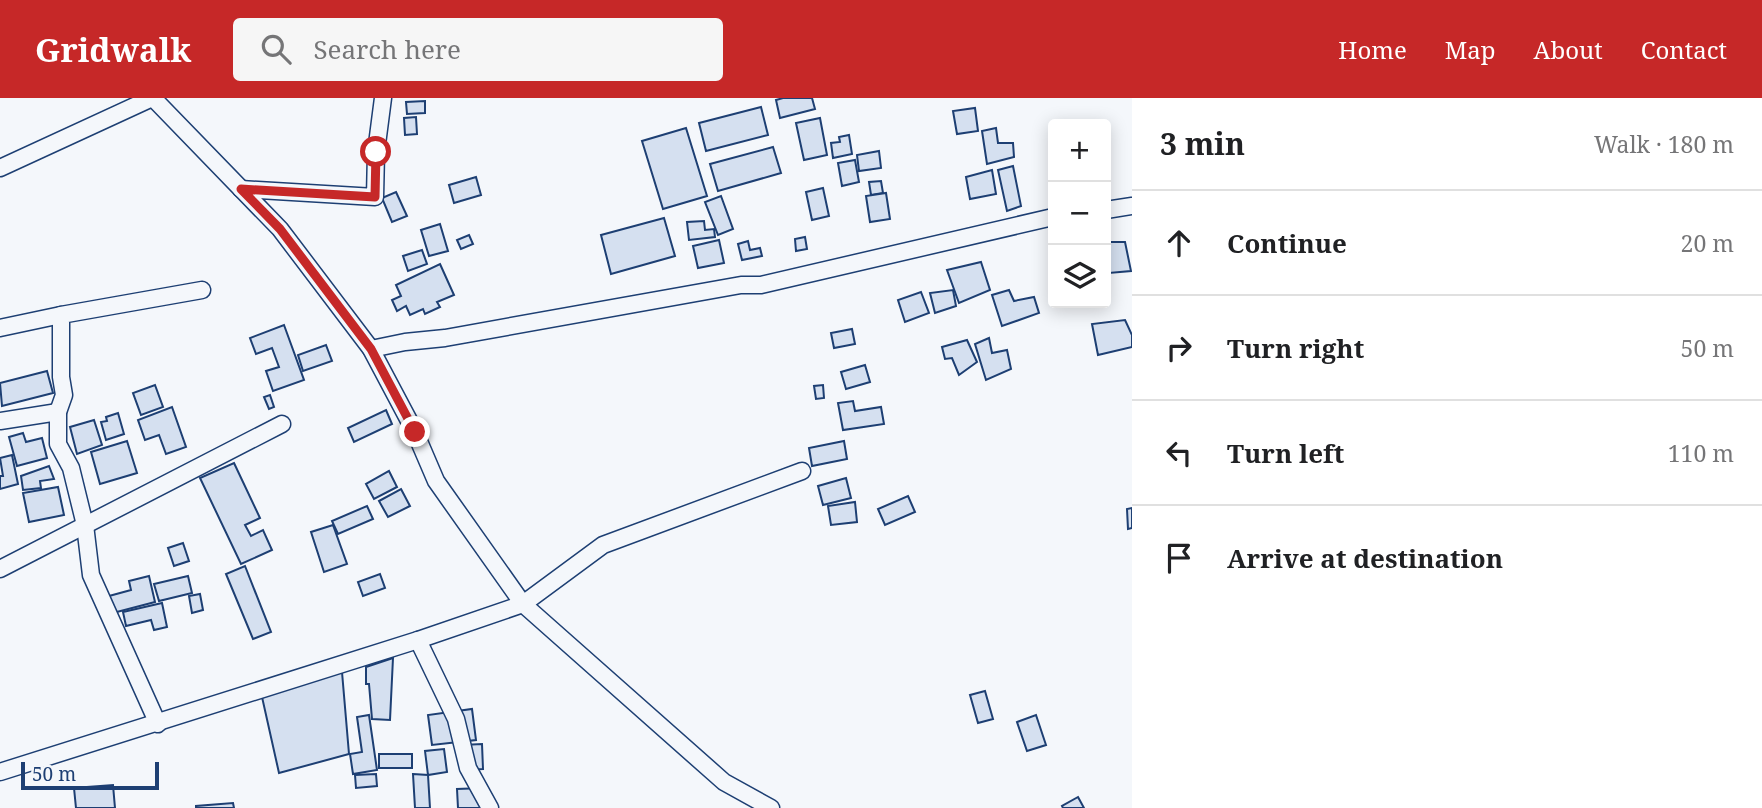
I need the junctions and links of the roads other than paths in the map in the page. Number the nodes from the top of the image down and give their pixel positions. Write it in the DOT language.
graph roads {
  1 [pos="153,98"];
  2 [pos="383,98"];
  3 [pos="0,168"];
  4 [pos="241,189"];
  5 [pos="1132,206"];
  6 [pos="1111,209"];
  7 [pos="1048,218"];
  8 [pos="202,290"];
  9 [pos="61,315"];
  10 [pos="0,328"];
  11 [pos="371,349"];
  12 [pos="58,412"];
  13 [pos="0,421"];
  14 [pos="282,424"];
  15 [pos="802,471"];
  16 [pos="86,525"];
  17 [pos="0,569"];
  18 [pos="523,604"];
  19 [pos="418,640"];
  20 [pos="158,724"];
  21 [pos="0,772"];
  22 [pos="490,808"];
  23 [pos="771,808"];
  1 -- 3 [label="street"];
  1 -- 4 [label="street"];
  2 -- 4 [label="street"];
  4 -- 11 [label="street"];
  5 -- 6 [label="street"];
  7 -- 11 [label="street"];
  8 -- 9 [label="street"];
  9 -- 10 [label="street"];
  9 -- 12 [label="street"];
  11 -- 18 [label="street"];
  12 -- 13 [label="street"];
  12 -- 16 [label="street"];
  14 -- 16 [label="street"];
  15 -- 18 [label="street"];
  16 -- 17 [label="street"];
  16 -- 20 [label="street"];
  18 -- 19 [label="street"];
  18 -- 23 [label="street"];
  19 -- 20 [label="street"];
  19 -- 22 [label="street"];
  20 -- 21 [label="street"];
}
